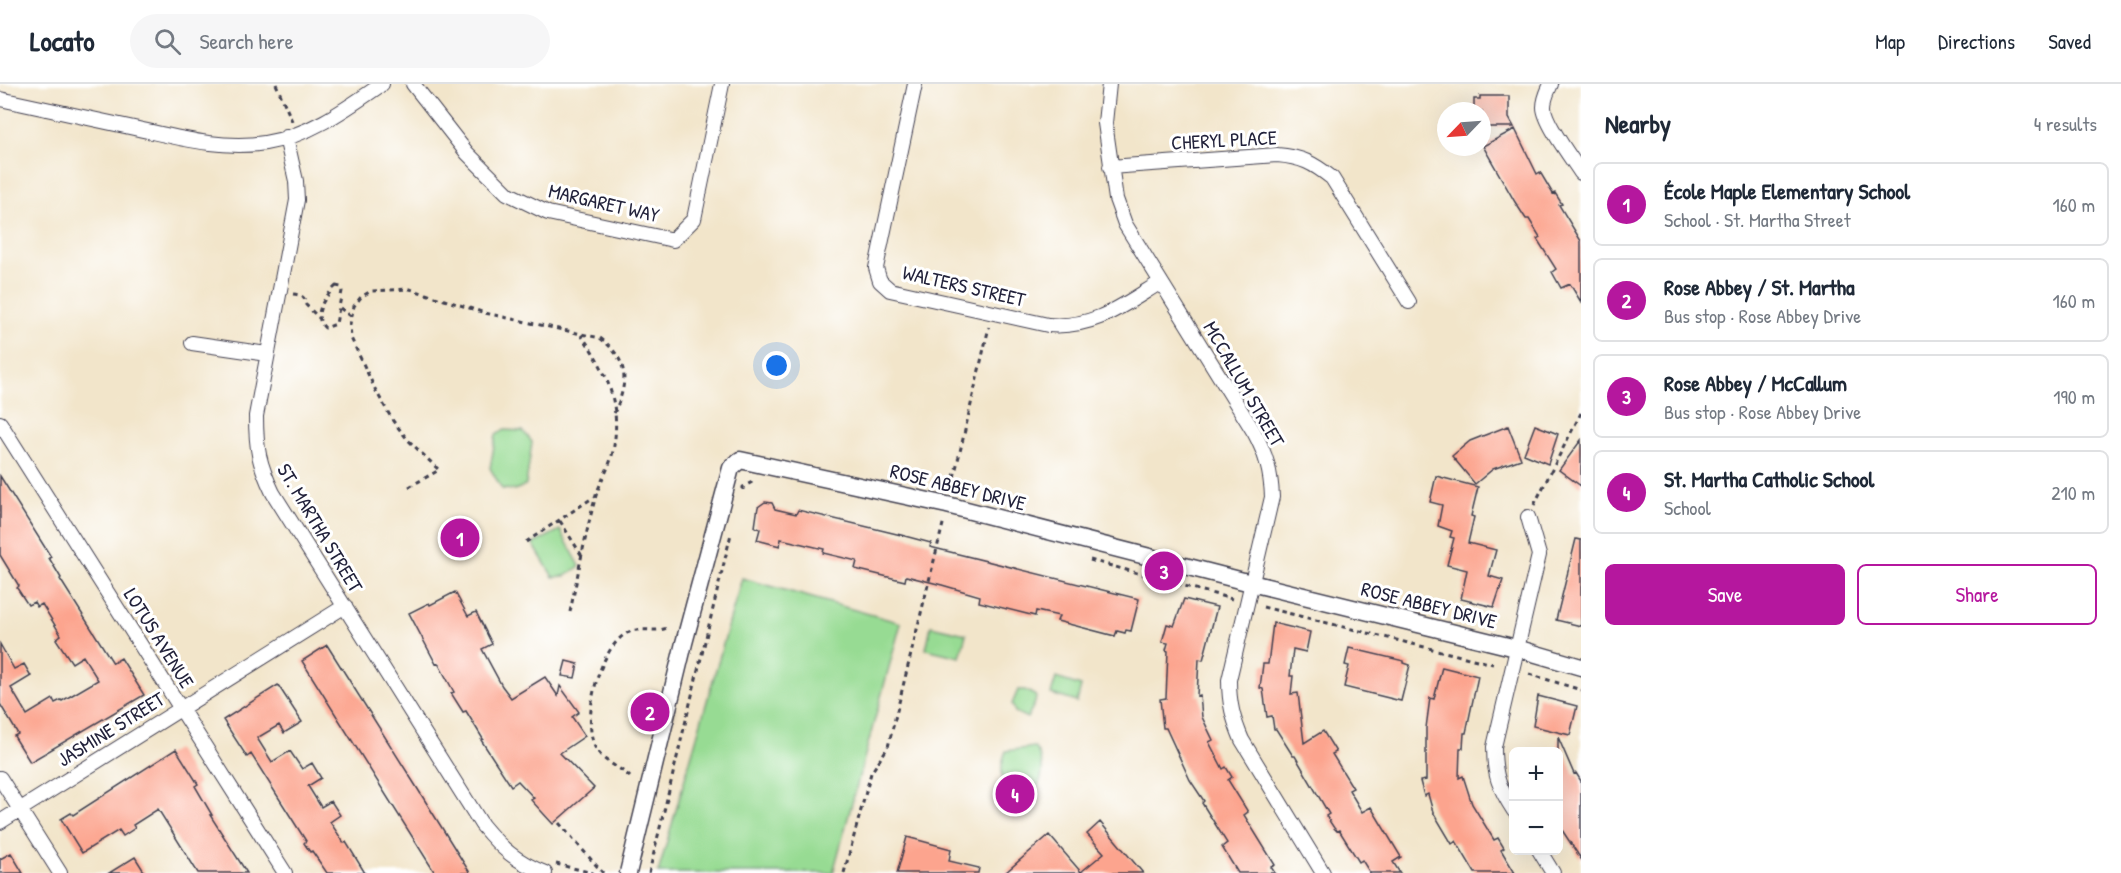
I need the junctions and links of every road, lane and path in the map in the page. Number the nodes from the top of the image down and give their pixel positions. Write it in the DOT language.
graph roads {
  1 [pos="276,84"];
  2 [pos="382,84"];
  3 [pos="413,84"];
  4 [pos="722,84"];
  5 [pos="915,84"];
  6 [pos="1109,84"];
  7 [pos="1551,84"];
  8 [pos="0,99"];
  9 [pos="292,136"];
  10 [pos="1110,167"];
  11 [pos="1581,174"];
  12 [pos="1161,282"];
  13 [pos="291,294"];
  14 [pos="1410,302"];
  15 [pos="340,308"];
  16 [pos="992,313"];
  17 [pos="351,317"];
  18 [pos="319,318"];
  19 [pos="580,334"];
  20 [pos="192,343"];
  21 [pos="267,354"];
  22 [pos="614,413"];
  23 [pos="1581,413"];
  24 [pos="0,423"];
  25 [pos="763,476"];
  26 [pos="952,486"];
  27 [pos="410,487"];
  28 [pos="596,496"];
  29 [pos="741,498"];
  30 [pos="1528,517"];
  31 [pos="944,520"];
  32 [pos="560,521"];
  33 [pos="732,532"];
  34 [pos="526,542"];
  35 [pos="582,556"];
  36 [pos="1082,558"];
  37 [pos="1251,583"];
  38 [pos="1232,599"];
  39 [pos="345,606"];
  40 [pos="1263,607"];
  41 [pos="570,612"];
  42 [pos="667,628"];
  43 [pos="1516,648"];
  44 [pos="1493,663"];
  45 [pos="1581,667"];
  46 [pos="1529,674"];
  47 [pos="1581,690"];
  48 [pos="181,708"];
  49 [pos="630,777"];
  50 [pos="0,778"];
  51 [pos="1509,803"];
  52 [pos="20,809"];
  53 [pos="0,822"];
  54 [pos="560,824"];
  55 [pos="1542,855"];
  56 [pos="549,868"];
  57 [pos="60,873"];
  58 [pos="285,873"];
  59 [pos="593,873"];
  60 [pos="603,873"];
  61 [pos="628,873"];
  62 [pos="649,873"];
  63 [pos="844,873"];
  64 [pos="1323,873"];
  65 [pos="1553,873"];
  1 -- 9 [label="path"];
  2 -- 9 [label="street"];
  3 -- 4 [label="street, MARGARET WAY"];
  5 -- 16 [label="street, WALTERS STREET"];
  6 -- 10 [label="street, MCCALLUM STREET"];
  7 -- 11 [label="street"];
  8 -- 9 [label="street"];
  9 -- 21 [label="street, ST. MARTHA STREET"];
  10 -- 12 [label="street, MCCALLUM STREET"];
  10 -- 14 [label="street, CHERYL PLACE"];
  12 -- 16 [label="street, WALTERS STREET"];
  12 -- 37 [label="street, MCCALLUM STREET"];
  13 -- 18 [label="path"];
  15 -- 17 [label="path"];
  15 -- 18 [label="path"];
  15 -- 18 [label="path"];
  16 -- 26 [label="path"];
  17 -- 19 [label="path"];
  17 -- 27 [label="path"];
  19 -- 22 [label="path"];
  19 -- 22 [label="path"];
  20 -- 21 [label="street"];
  21 -- 39 [label="street, ST. MARTHA STREET"];
  22 -- 28 [label="path"];
  23 -- 30 [label="path"];
  24 -- 48 [label="street, LOTUS AVENUE"];
  25 -- 29 [label="path"];
  28 -- 32 [label="path"];
  28 -- 35 [label="path"];
  30 -- 43 [label="street"];
  31 -- 63 [label="path"];
  32 -- 34 [label="path"];
  32 -- 35 [label="path"];
  33 -- 62 [label="path"];
  35 -- 41 [label="path"];
  36 -- 38 [label="path"];
  37 -- 43 [label="street, ROSE ABBEY DRIVE"];
  37 -- 61 [label="street, ROSE ABBEY DRIVE"];
  37 -- 64 [label="street, MCCALLUM STREET"];
  39 -- 48 [label="street, JASMINE STREET"];
  39 -- 56 [label="street, ST. MARTHA STREET"];
  40 -- 44 [label="path"];
  42 -- 49 [label="path"];
  43 -- 45 [label="street, ROSE ABBEY DRIVE"];
  43 -- 51 [label="street"];
  46 -- 47 [label="path"];
  48 -- 52 [label="street, JASMINE STREET"];
  48 -- 58 [label="street, LOTUS AVENUE"];
  50 -- 52 [label="street"];
  52 -- 53 [label="street, JASMINE STREET"];
  52 -- 57 [label="street"];
  54 -- 60 [label="path"];
  55 -- 65 [label="street"];
  56 -- 59 [label="path"];
}
